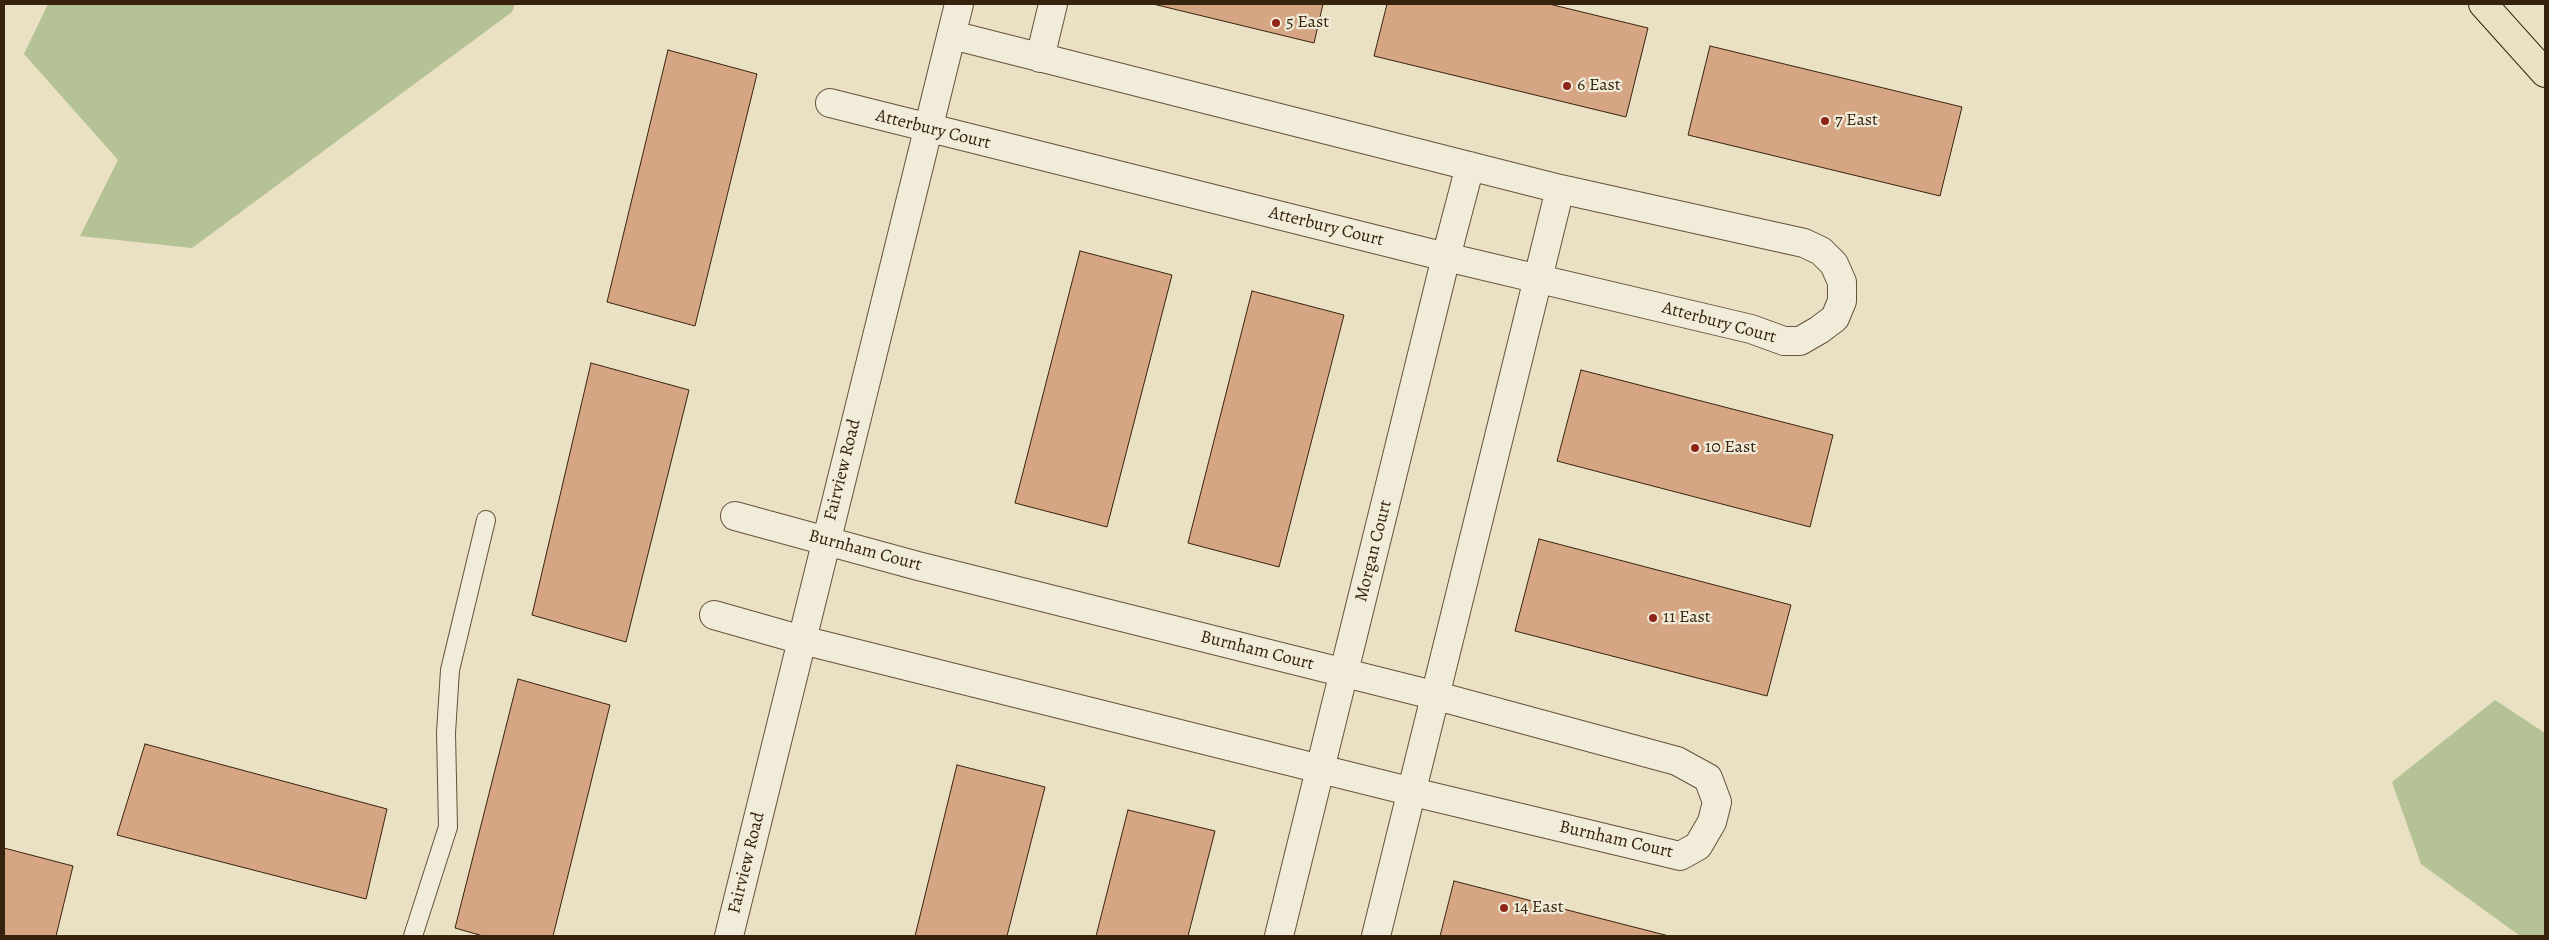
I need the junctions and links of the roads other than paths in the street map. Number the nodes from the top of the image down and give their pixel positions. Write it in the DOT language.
graph roads {
  1 [pos="959,4"];
  2 [pos="1053,4"];
  3 [pos="2483,4"];
  4 [pos="952,35"];
  5 [pos="1040,58"];
  6 [pos="2545,73"];
  7 [pos="830,103"];
  8 [pos="927,129"];
  9 [pos="1470,166"];
  10 [pos="1560,189"];
  11 [pos="1446,257"];
  12 [pos="1538,278"];
  13 [pos="735,516"];
  14 [pos="486,520"];
  15 [pos="825,541"];
  16 [pos="714,615"];
  17 [pos="802,640"];
  18 [pos="1345,673"];
  19 [pos="1436,696"];
  20 [pos="1320,769"];
  21 [pos="1413,792"];
  22 [pos="412,936"];
  23 [pos="729,936"];
  24 [pos="1279,936"];
  25 [pos="1376,936"];
  1 -- 4 [label="street, Fairview Road"];
  2 -- 5 [label="street"];
  3 -- 6 [label="main road"];
  4 -- 5 [label="street, Atterbury Court"];
  4 -- 8 [label="street, Fairview Road"];
  5 -- 9 [label="street, Atterbury Court"];
  7 -- 8 [label="street, Atterbury Court"];
  8 -- 11 [label="street, Atterbury Court"];
  8 -- 15 [label="street, Fairview Road"];
  9 -- 10 [label="street, Atterbury Court"];
  9 -- 11 [label="street, Morgan Court"];
  10 -- 12 [label="street"];
  10 -- 12 [label="street, Atterbury Court"];
  11 -- 12 [label="street, Atterbury Court"];
  11 -- 18 [label="street, Morgan Court"];
  12 -- 19 [label="street"];
  13 -- 15 [label="street, Burnham Court"];
  14 -- 22 [label="lane"];
  15 -- 17 [label="street, Fairview Road"];
  15 -- 18 [label="street, Burnham Court"];
  16 -- 17 [label="street, Burnham Court"];
  17 -- 20 [label="street, Burnham Court"];
  17 -- 23 [label="street, Fairview Road"];
  18 -- 19 [label="street, Burnham Court"];
  18 -- 20 [label="street, Morgan Court"];
  19 -- 21 [label="street"];
  19 -- 21 [label="street, Burnham Court"];
  20 -- 21 [label="street, Burnham Court"];
  20 -- 24 [label="street, Morgan Court"];
  21 -- 25 [label="street"];
}
